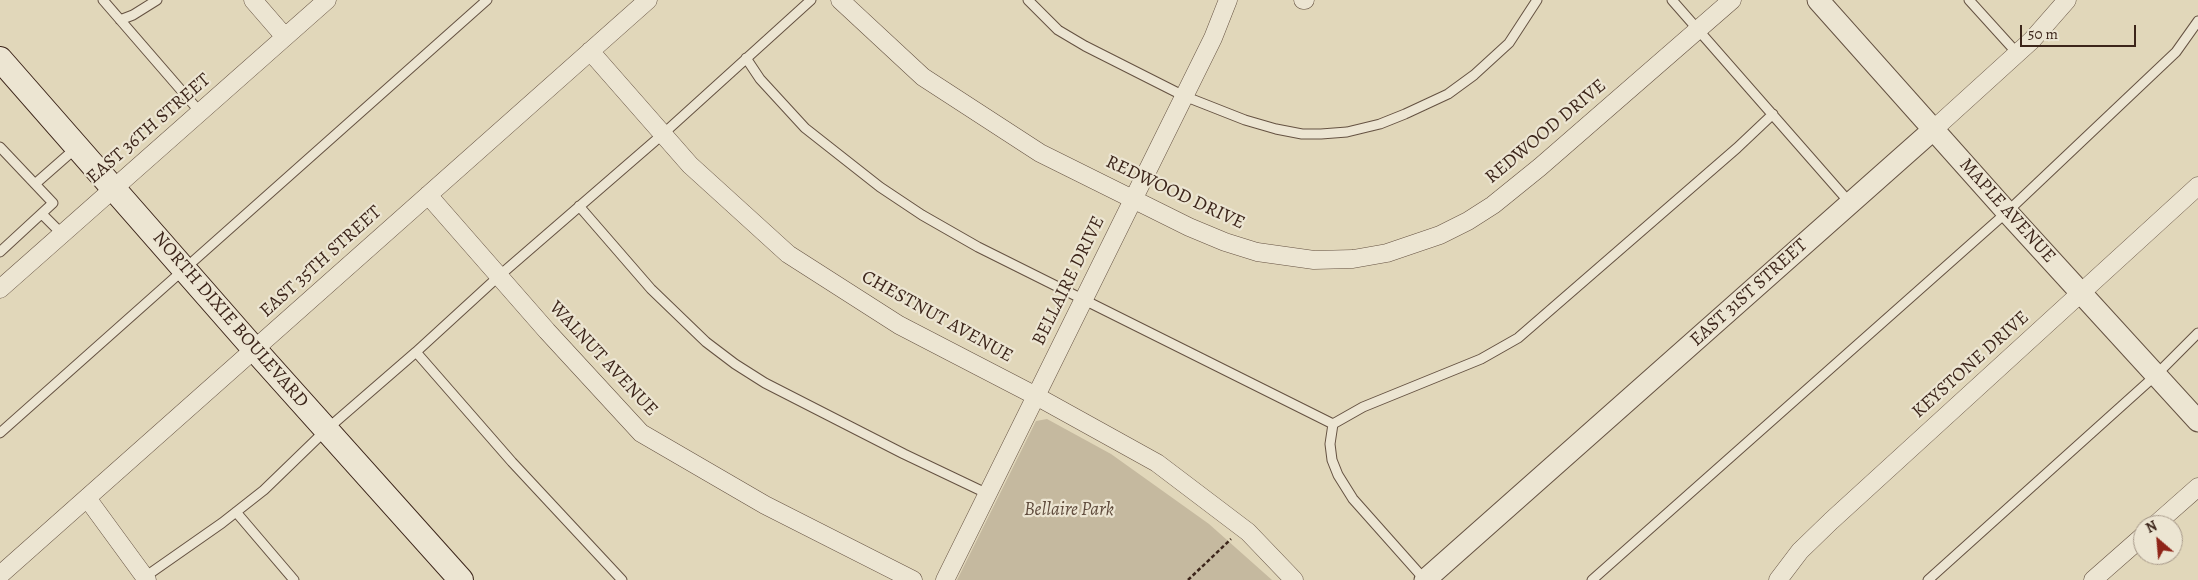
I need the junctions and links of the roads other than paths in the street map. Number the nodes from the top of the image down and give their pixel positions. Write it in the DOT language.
graph roads {
  1 [pos="103,0"];
  2 [pos="157,0"];
  3 [pos="253,0"];
  4 [pos="327,0"];
  5 [pos="487,0"];
  6 [pos="648,0"];
  7 [pos="811,0"];
  8 [pos="840,0"];
  9 [pos="1028,0"];
  10 [pos="1228,0"];
  11 [pos="1537,0"];
  12 [pos="1672,0"];
  13 [pos="1732,0"];
  14 [pos="1818,0"];
  15 [pos="1969,0"];
  16 [pos="2068,0"];
  17 [pos="120,20"];
  18 [pos="2198,21"];
  19 [pos="1698,30"];
  20 [pos="286,36"];
  21 [pos="590,51"];
  22 [pos="2017,53"];
  23 [pos="746,58"];
  24 [pos="0,59"];
  25 [pos="1184,96"];
  26 [pos="200,112"];
  27 [pos="1773,114"];
  28 [pos="1934,129"];
  29 [pos="663,134"];
  30 [pos="0,147"];
  31 [pos="77,147"];
  32 [pos="35,184"];
  33 [pos="2198,186"];
  34 [pos="114,188"];
  35 [pos="428,195"];
  36 [pos="1133,199"];
  37 [pos="1851,203"];
  38 [pos="579,206"];
  39 [pos="2007,212"];
  40 [pos="42,214"];
  41 [pos="62,234"];
  42 [pos="0,252"];
  43 [pos="184,269"];
  44 [pos="498,276"];
  45 [pos="0,289"];
  46 [pos="2082,293"];
  47 [pos="1084,300"];
  48 [pos="2198,333"];
  49 [pos="255,350"];
  50 [pos="416,352"];
  51 [pos="2156,375"];
  52 [pos="1036,396"];
  53 [pos="2198,421"];
  54 [pos="1333,424"];
  55 [pos="326,430"];
  56 [pos="0,433"];
  57 [pos="2198,487"];
  58 [pos="988,494"];
  59 [pos="87,498"];
  60 [pos="236,512"];
  61 [pos="2166,515"];
  62 [pos="2133,545"];
  63 [pos="0,575"];
  64 [pos="1433,578"];
  65 [pos="144,579"];
  66 [pos="294,580"];
  67 [pos="461,580"];
  68 [pos="622,580"];
  69 [pos="914,580"];
  70 [pos="945,580"];
  71 [pos="1294,580"];
  72 [pos="1592,580"];
  73 [pos="1778,580"];
  74 [pos="1928,580"];
  75 [pos="2093,580"];
  1 -- 17 [label="lane"];
  2 -- 17 [label="lane"];
  3 -- 20 [label="street"];
  4 -- 20 [label="street, EAST 36TH STREET"];
  5 -- 43 [label="lane"];
  6 -- 21 [label="street, EAST 35TH STREET"];
  7 -- 23 [label="lane"];
  8 -- 36 [label="street, REDWOOD DRIVE"];
  9 -- 25 [label="lane"];
  10 -- 25 [label="street, BELLAIRE DRIVE"];
  11 -- 25 [label="lane"];
  12 -- 19 [label="lane"];
  13 -- 19 [label="street, REDWOOD DRIVE"];
  14 -- 28 [label="street, MAPLE AVENUE"];
  15 -- 22 [label="lane"];
  16 -- 22 [label="street, EAST 31ST STREET"];
  17 -- 26 [label="lane"];
  18 -- 39 [label="lane"];
  19 -- 27 [label="lane"];
  19 -- 36 [label="street, REDWOOD DRIVE"];
  20 -- 26 [label="street, EAST 36TH STREET"];
  21 -- 29 [label="street, CHESTNUT AVENUE"];
  21 -- 35 [label="street, EAST 35TH STREET"];
  22 -- 28 [label="street, EAST 31ST STREET"];
  23 -- 29 [label="lane"];
  23 -- 47 [label="lane"];
  24 -- 31 [label="main road, NORTH DIXIE BOULEVARD"];
  25 -- 36 [label="street, BELLAIRE DRIVE"];
  26 -- 34 [label="street, EAST 36TH STREET"];
  27 -- 37 [label="lane"];
  27 -- 54 [label="lane"];
  28 -- 37 [label="street, EAST 31ST STREET"];
  28 -- 39 [label="street, MAPLE AVENUE"];
  29 -- 38 [label="lane"];
  29 -- 52 [label="street, CHESTNUT AVENUE"];
  30 -- 32 [label="lane"];
  31 -- 32 [label="lane"];
  31 -- 34 [label="main road, NORTH DIXIE BOULEVARD"];
  32 -- 40 [label="lane"];
  33 -- 46 [label="street, KEYSTONE DRIVE"];
  34 -- 41 [label="street, EAST 36TH STREET"];
  34 -- 43 [label="main road, NORTH DIXIE BOULEVARD"];
  35 -- 44 [label="street, WALNUT AVENUE"];
  35 -- 49 [label="street, EAST 35TH STREET"];
  36 -- 47 [label="street, BELLAIRE DRIVE"];
  37 -- 64 [label="street, EAST 31ST STREET"];
  38 -- 44 [label="lane"];
  38 -- 58 [label="lane"];
  39 -- 46 [label="street, MAPLE AVENUE"];
  39 -- 72 [label="lane"];
  40 -- 41 [label="lane"];
  40 -- 42 [label="lane"];
  41 -- 45 [label="street, EAST 36TH STREET"];
  43 -- 49 [label="main road, NORTH DIXIE BOULEVARD"];
  43 -- 56 [label="lane"];
  44 -- 50 [label="lane"];
  44 -- 69 [label="street, WALNUT AVENUE"];
  46 -- 51 [label="street, MAPLE AVENUE"];
  46 -- 73 [label="street, KEYSTONE DRIVE"];
  47 -- 52 [label="street, BELLAIRE DRIVE"];
  47 -- 54 [label="lane"];
  48 -- 51 [label="lane"];
  49 -- 55 [label="main road, NORTH DIXIE BOULEVARD"];
  49 -- 59 [label="street, EAST 35TH STREET"];
  50 -- 55 [label="lane"];
  50 -- 68 [label="lane"];
  51 -- 53 [label="street, MAPLE AVENUE"];
  51 -- 74 [label="lane"];
  52 -- 58 [label="street, BELLAIRE DRIVE"];
  52 -- 71 [label="street, CHESTNUT AVENUE"];
  54 -- 64 [label="lane"];
  55 -- 60 [label="lane"];
  55 -- 67 [label="main road, NORTH DIXIE BOULEVARD"];
  57 -- 61 [label="street"];
  58 -- 70 [label="street, BELLAIRE DRIVE"];
  59 -- 63 [label="street, EAST 35TH STREET"];
  59 -- 65 [label="street"];
  60 -- 65 [label="lane"];
  60 -- 66 [label="lane"];
  62 -- 75 [label="street"];
}
